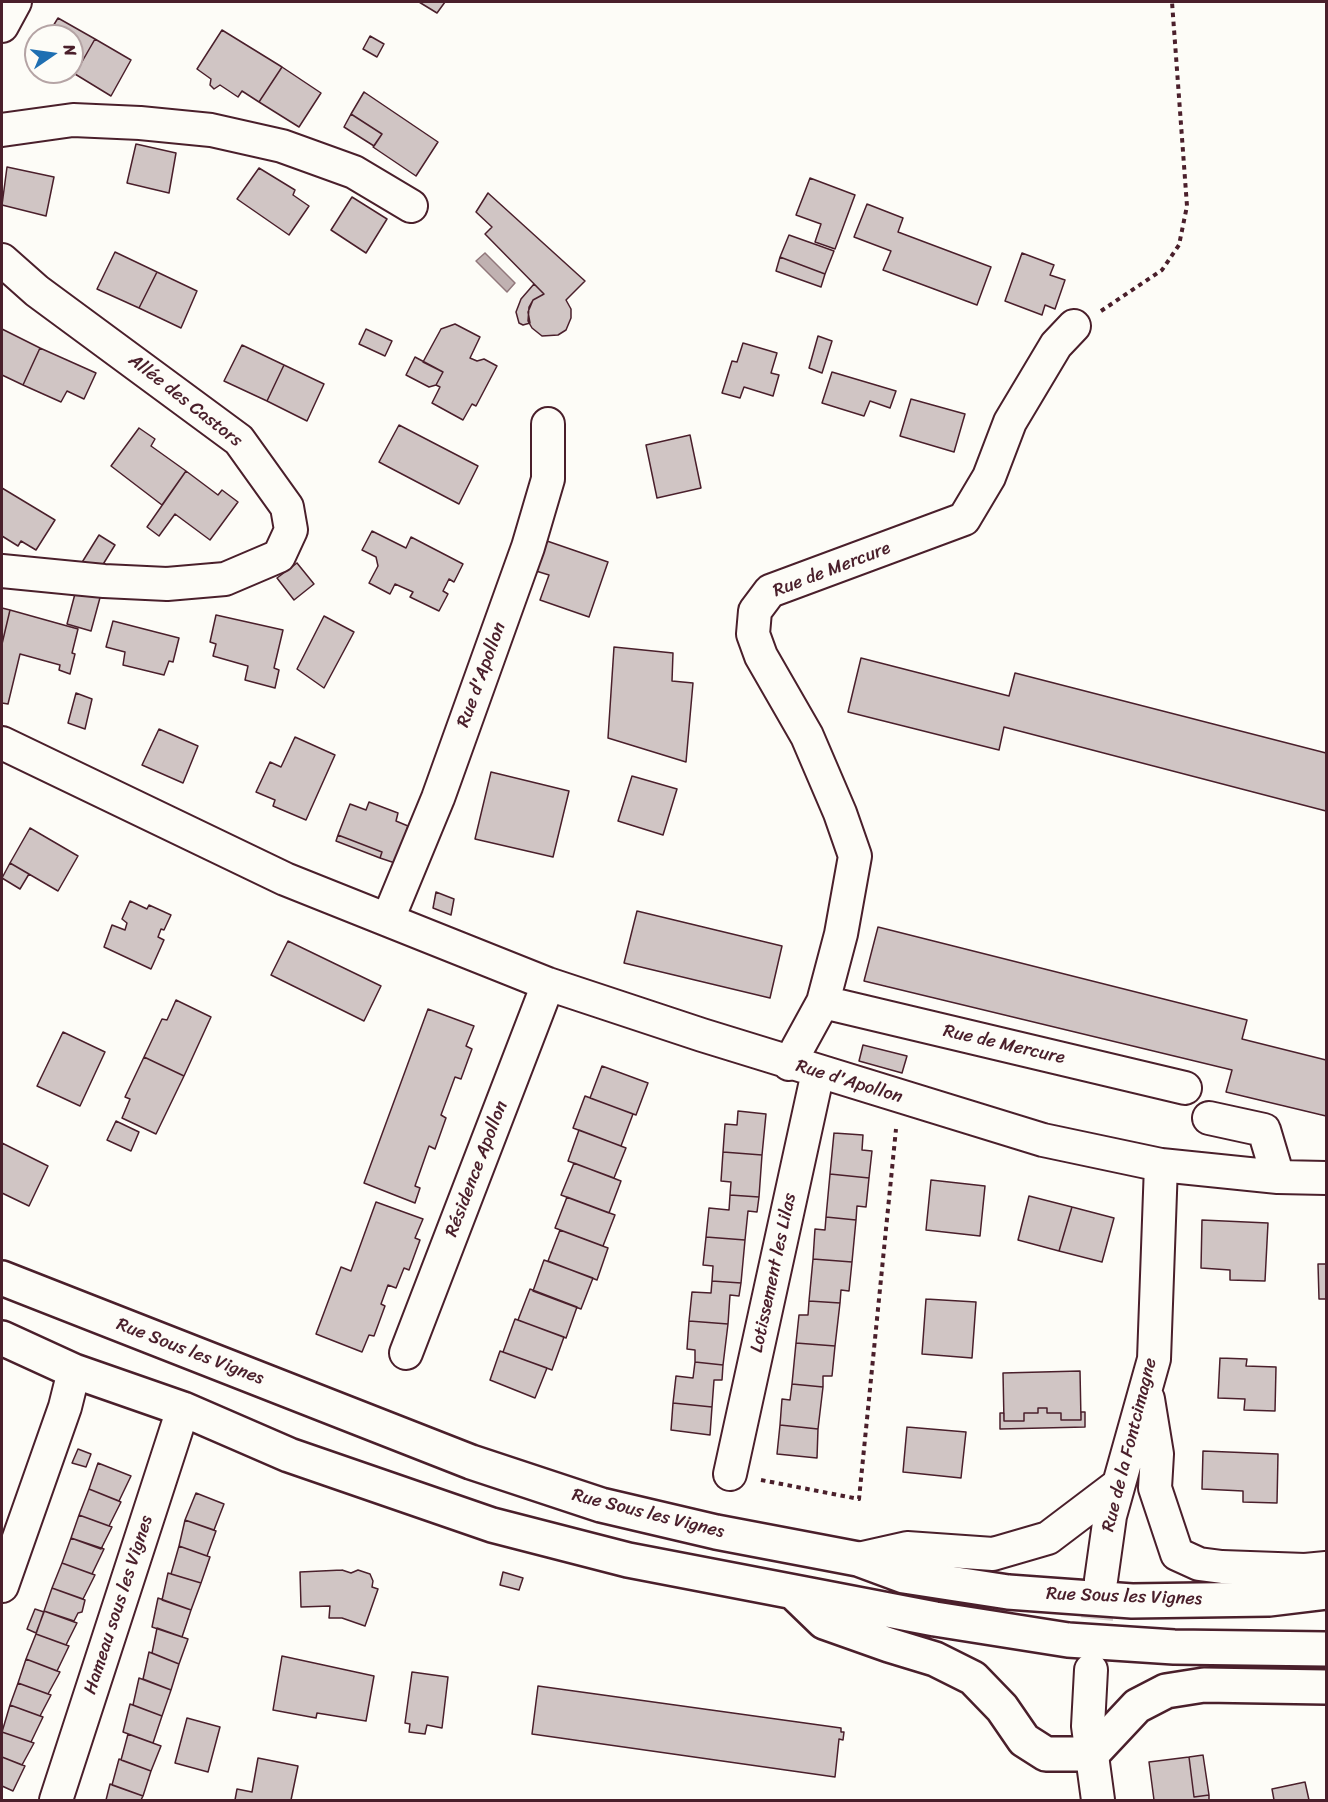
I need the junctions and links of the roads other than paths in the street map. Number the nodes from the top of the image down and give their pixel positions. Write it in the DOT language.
graph roads {
  1 [pos="15,2"];
  2 [pos="2,26"];
  3 [pos="2,130"];
  4 [pos="411,206"];
  5 [pos="2,260"];
  6 [pos="1074,326"];
  7 [pos="548,424"];
  8 [pos="2,571"];
  9 [pos="2,743"];
  10 [pos="388,919"];
  11 [pos="548,984"];
  12 [pos="824,1002"];
  13 [pos="803,1068"];
  14 [pos="1185,1088"];
  15 [pos="1209,1118"];
  16 [pos="1161,1166"];
  17 [pos="1278,1177"];
  18 [pos="1326,1178"];
  19 [pos="2,1278"];
  20 [pos="2,1338"];
  21 [pos="406,1353"];
  22 [pos="74,1371"];
  23 [pos="1147,1392"];
  24 [pos="183,1409"];
  25 [pos="730,1474"];
  26 [pos="1118,1485"];
  27 [pos="858,1559"];
  28 [pos="1326,1568"];
  29 [pos="1101,1580"];
  30 [pos="2,1586"];
  31 [pos="1326,1592"];
  32 [pos="794,1593"];
  33 [pos="1326,1649"];
  34 [pos="1091,1670"];
  35 [pos="1326,1688"];
  36 [pos="1092,1754"];
  37 [pos="56,1800"];
  38 [pos="1098,1800"];
  1 -- 2 [label="street"];
  3 -- 4 [label="street"];
  5 -- 8 [label="street, Allée des Castors"];
  6 -- 12 [label="street, Rue de Mercure"];
  7 -- 10 [label="street, Rue d'Apollon"];
  9 -- 10 [label="street, Rue d'Apollon"];
  10 -- 11 [label="street, Rue d'Apollon"];
  11 -- 13 [label="street, Rue d'Apollon"];
  11 -- 21 [label="street, Résidence Apollon"];
  12 -- 13 [label="street, Rue de Mercure"];
  12 -- 14 [label="street, Rue de Mercure"];
  13 -- 16 [label="street, Rue d'Apollon"];
  13 -- 25 [label="street, Lotissement les Lilas"];
  15 -- 17 [label="street"];
  16 -- 17 [label="street, Rue d'Apollon"];
  16 -- 23 [label="street, Rue de la Fontcimagne"];
  17 -- 18 [label="street, Rue d'Apollon"];
  19 -- 27 [label="street, Rue Sous les Vignes"];
  20 -- 22 [label="street"];
  22 -- 24 [label="street"];
  22 -- 30 [label="street"];
  23 -- 26 [label="street, Rue de la Fontcimagne"];
  23 -- 28 [label="street"];
  24 -- 32 [label="street"];
  24 -- 37 [label="street, Hameau sous les Vignes"];
  26 -- 27 [label="street"];
  26 -- 29 [label="street, Rue de la Fontcimagne"];
  27 -- 31 [label="street, Rue Sous les Vignes"];
  32 -- 33 [label="street"];
  32 -- 36 [label="street"];
  34 -- 36 [label="street"];
  35 -- 36 [label="street"];
  36 -- 38 [label="street"];
}
